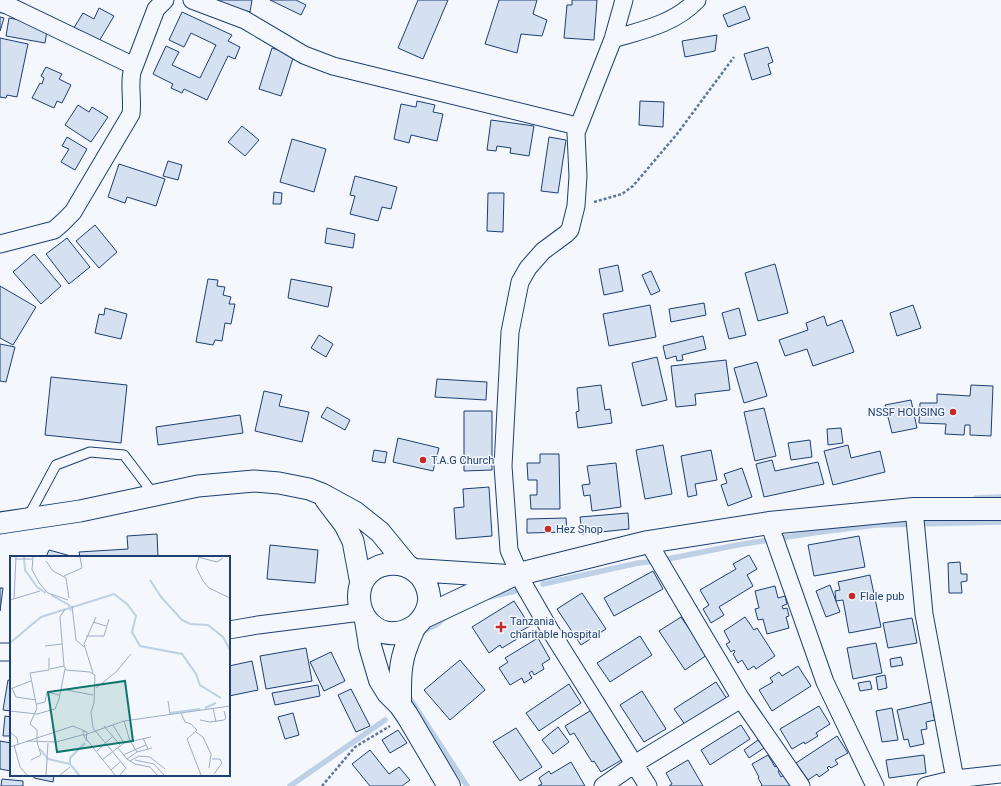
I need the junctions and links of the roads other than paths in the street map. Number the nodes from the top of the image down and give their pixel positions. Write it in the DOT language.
graph roads {
  1 [pos="165,0"];
  2 [pos="192,0"];
  3 [pos="624,0"];
  4 [pos="697,0"];
  5 [pos="0,3"];
  6 [pos="613,39"];
  7 [pos="134,66"];
  8 [pos="577,126"];
  9 [pos="0,244"];
  10 [pos="322,494"];
  11 [pos="155,496"];
  12 [pos="914,509"];
  13 [pos="1001,509"];
  14 [pos="27,518"];
  15 [pos="0,523"];
  16 [pos="769,523"];
  17 [pos="648,542"];
  18 [pos="411,568"];
  19 [pos="516,576"];
  20 [pos="361,584"];
  21 [pos="364,616"];
  22 [pos="419,622"];
  23 [pos="230,630"];
  24 [pos="741,699"];
  25 [pos="404,710"];
  26 [pos="634,765"];
  27 [pos="1001,774"];
  28 [pos="956,783"];
  29 [pos="449,786"];
  30 [pos="603,786"];
  31 [pos="648,786"];
  32 [pos="801,786"];
  33 [pos="875,786"];
  34 [pos="926,786"];
  1 -- 7 [label="street"];
  2 -- 8 [label="street"];
  3 -- 6 [label="street"];
  4 -- 6 [label="street"];
  5 -- 7 [label="street"];
  6 -- 8 [label="street"];
  7 -- 9 [label="street"];
  8 -- 19 [label="street"];
  10 -- 11 [label="street"];
  10 -- 18 [label="street"];
  10 -- 20 [label="street"];
  11 -- 14 [label="street"];
  11 -- 14 [label="lane"];
  12 -- 13 [label="main road"];
  12 -- 16 [label="main road"];
  12 -- 28 [label="street"];
  14 -- 15 [label="street"];
  16 -- 17 [label="main road"];
  16 -- 33 [label="street"];
  17 -- 19 [label="main road"];
  17 -- 24 [label="street"];
  18 -- 19 [label="main road"];
  18 -- 20 [label="main road"];
  18 -- 22 [label="main road"];
  19 -- 22 [label="main road"];
  19 -- 26 [label="street"];
  20 -- 21 [label="main road"];
  21 -- 22 [label="main road"];
  21 -- 23 [label="street"];
  21 -- 25 [label="main road"];
  22 -- 25 [label="main road"];
  24 -- 26 [label="street"];
  24 -- 32 [label="street"];
  25 -- 29 [label="main road"];
  26 -- 30 [label="street"];
  26 -- 31 [label="street"];
  27 -- 28 [label="street"];
  28 -- 34 [label="street"];
}
